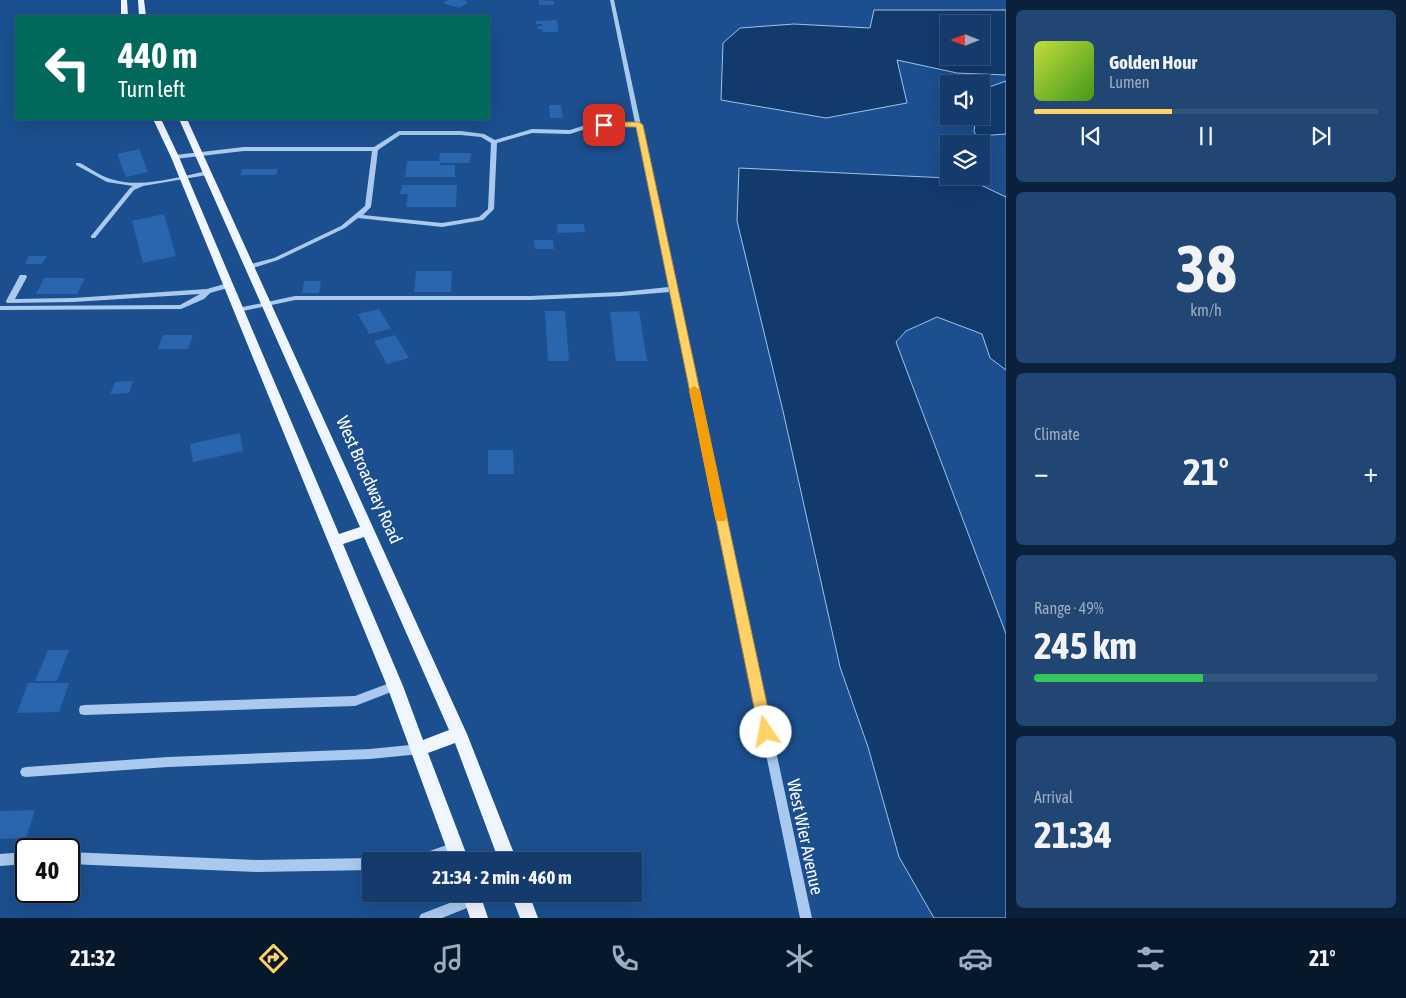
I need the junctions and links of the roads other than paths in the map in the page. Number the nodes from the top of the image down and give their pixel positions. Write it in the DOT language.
graph roads {
  1 [pos="124,0"];
  2 [pos="141,0"];
  3 [pos="612,0"];
  4 [pos="125,15"];
  5 [pos="143,15"];
  6 [pos="157,120"];
  7 [pos="183,120"];
  8 [pos="639,125"];
  9 [pos="494,142"];
  10 [pos="375,148"];
  11 [pos="198,153"];
  12 [pos="175,157"];
  13 [pos="78,164"];
  14 [pos="208,173"];
  15 [pos="183,177"];
  16 [pos="142,183"];
  17 [pos="357,216"];
  18 [pos="93,237"];
  19 [pos="250,267"];
  20 [pos="23,277"];
  21 [pos="228,285"];
  22 [pos="673,289"];
  23 [pos="207,291"];
  24 [pos="267,304"];
  25 [pos="0,308"];
  26 [pos="238,310"];
  27 [pos="368,530"];
  28 [pos="334,541"];
  29 [pos="395,686"];
  30 [pos="84,710"];
  31 [pos="459,734"];
  32 [pos="420,749"];
  33 [pos="26,772"];
  34 [pos="456,848"];
  35 [pos="444,852"];
  36 [pos="457,852"];
  37 [pos="505,852"];
  38 [pos="80,858"];
  39 [pos="15,859"];
  40 [pos="0,860"];
  41 [pos="362,864"];
  42 [pos="461,902"];
  43 [pos="474,902"];
  44 [pos="523,902"];
  45 [pos="425,918"];
  46 [pos="479,918"];
  47 [pos="529,918"];
  48 [pos="806,918"];
  1 -- 4 [label="main road"];
  2 -- 5 [label="main road"];
  3 -- 8 [label="street, West Wier Avenue"];
  6 -- 12 [label="main road"];
  7 -- 11 [label="main road, West Broadway Road"];
  8 -- 9 [label="street"];
  8 -- 22 [label="street, West Wier Avenue"];
  9 -- 10 [label="street"];
  9 -- 17 [label="street"];
  10 -- 11 [label="street"];
  10 -- 17 [label="street"];
  11 -- 12 [label="street"];
  11 -- 14 [label="main road, West Broadway Road"];
  12 -- 15 [label="main road"];
  13 -- 16 [label="lane"];
  14 -- 15 [label="street"];
  14 -- 19 [label="main road, West Broadway Road"];
  15 -- 16 [label="lane"];
  15 -- 21 [label="main road"];
  16 -- 18 [label="street"];
  17 -- 19 [label="street"];
  19 -- 24 [label="main road, West Broadway Road"];
  20 -- 23 [label="street"];
  21 -- 23 [label="street"];
  21 -- 26 [label="main road"];
  22 -- 24 [label="street"];
  22 -- 48 [label="street, West Wier Avenue"];
  23 -- 25 [label="street"];
  24 -- 26 [label="street"];
  24 -- 27 [label="main road, West Broadway Road"];
  26 -- 28 [label="main road"];
  27 -- 28 [label="main road"];
  27 -- 31 [label="main road, West Broadway Road"];
  28 -- 29 [label="main road"];
  29 -- 30 [label="street"];
  29 -- 32 [label="main road"];
  31 -- 32 [label="main road"];
  31 -- 37 [label="main road, West Broadway Road"];
  32 -- 33 [label="street"];
  32 -- 34 [label="main road"];
  34 -- 35 [label="street"];
  34 -- 36 [label="main road"];
  38 -- 41 [label="street"];
  39 -- 40 [label="street"];
  42 -- 45 [label="street"];
  43 -- 46 [label="main road"];
  44 -- 47 [label="main road"];
}
